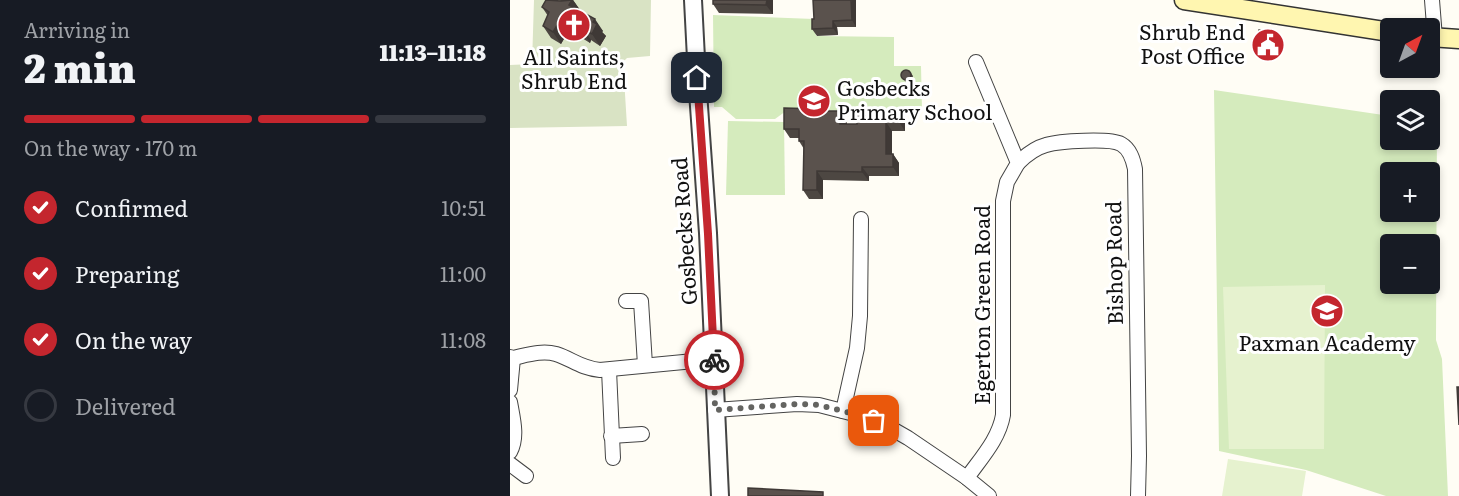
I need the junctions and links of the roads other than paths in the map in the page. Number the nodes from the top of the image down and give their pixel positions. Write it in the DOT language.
graph roads {
  1 [pos="693,0"];
  2 [pos="1184,0"];
  3 [pos="1432,0"];
  4 [pos="1432,18"];
  5 [pos="1380,30"];
  6 [pos="1440,38"];
  7 [pos="1459,39"];
  8 [pos="976,62"];
  9 [pos="1018,163"];
  10 [pos="861,219"];
  11 [pos="626,301"];
  12 [pos="512,358"];
  13 [pos="694,362"];
  14 [pos="645,365"];
  15 [pos="609,370"];
  16 [pos="510,390"];
  17 [pos="510,402"];
  18 [pos="715,410"];
  19 [pos="843,411"];
  20 [pos="642,434"];
  21 [pos="611,436"];
  22 [pos="510,452"];
  23 [pos="613,458"];
  24 [pos="510,464"];
  25 [pos="526,476"];
  26 [pos="967,478"];
  27 [pos="720,496"];
  28 [pos="989,496"];
  29 [pos="1138,496"];
  1 -- 18 [label="street, Gosbecks Road"];
  2 -- 5 [label="main road"];
  3 -- 4 [label="street"];
  6 -- 7 [label="main road"];
  8 -- 9 [label="street"];
  9 -- 26 [label="street, Egerton Green Road"];
  9 -- 29 [label="street, Bishop Road"];
  10 -- 19 [label="street"];
  11 -- 14 [label="street"];
  12 -- 15 [label="street"];
  12 -- 16 [label="street"];
  13 -- 14 [label="street"];
  14 -- 15 [label="street"];
  15 -- 21 [label="street"];
  17 -- 22 [label="street"];
  18 -- 19 [label="street"];
  18 -- 27 [label="street, Gosbecks Road"];
  19 -- 26 [label="street"];
  20 -- 21 [label="street"];
  21 -- 23 [label="street"];
  24 -- 25 [label="street"];
  26 -- 28 [label="street"];
}
